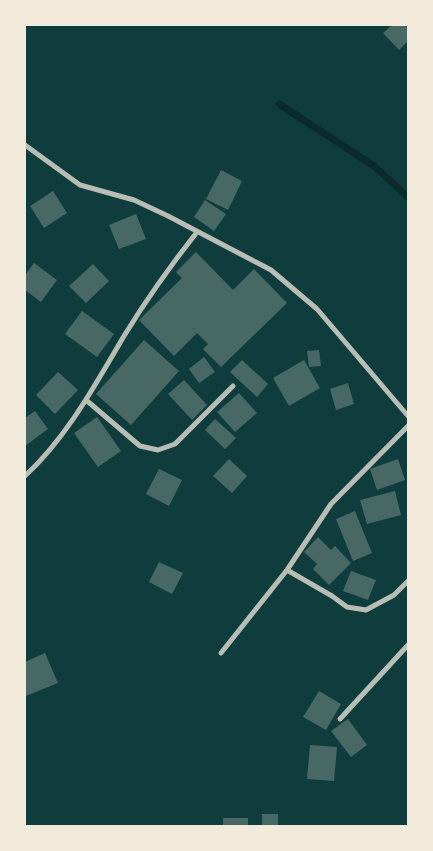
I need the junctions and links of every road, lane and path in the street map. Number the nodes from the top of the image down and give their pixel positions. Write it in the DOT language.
graph roads {
  1 [pos="25,146"];
  2 [pos="197,232"];
  3 [pos="233,386"];
  4 [pos="86,400"];
  5 [pos="408,416"];
  6 [pos="408,426"];
  7 [pos="25,476"];
  8 [pos="287,570"];
  9 [pos="408,581"];
  10 [pos="408,645"];
  11 [pos="221,653"];
  12 [pos="340,719"];
  1 -- 2 [label="street"];
  2 -- 4 [label="street"];
  2 -- 5 [label="street"];
  3 -- 4 [label="street"];
  4 -- 7 [label="street"];
  6 -- 8 [label="street"];
  8 -- 9 [label="street"];
  8 -- 11 [label="street"];
  10 -- 12 [label="street"];
}
